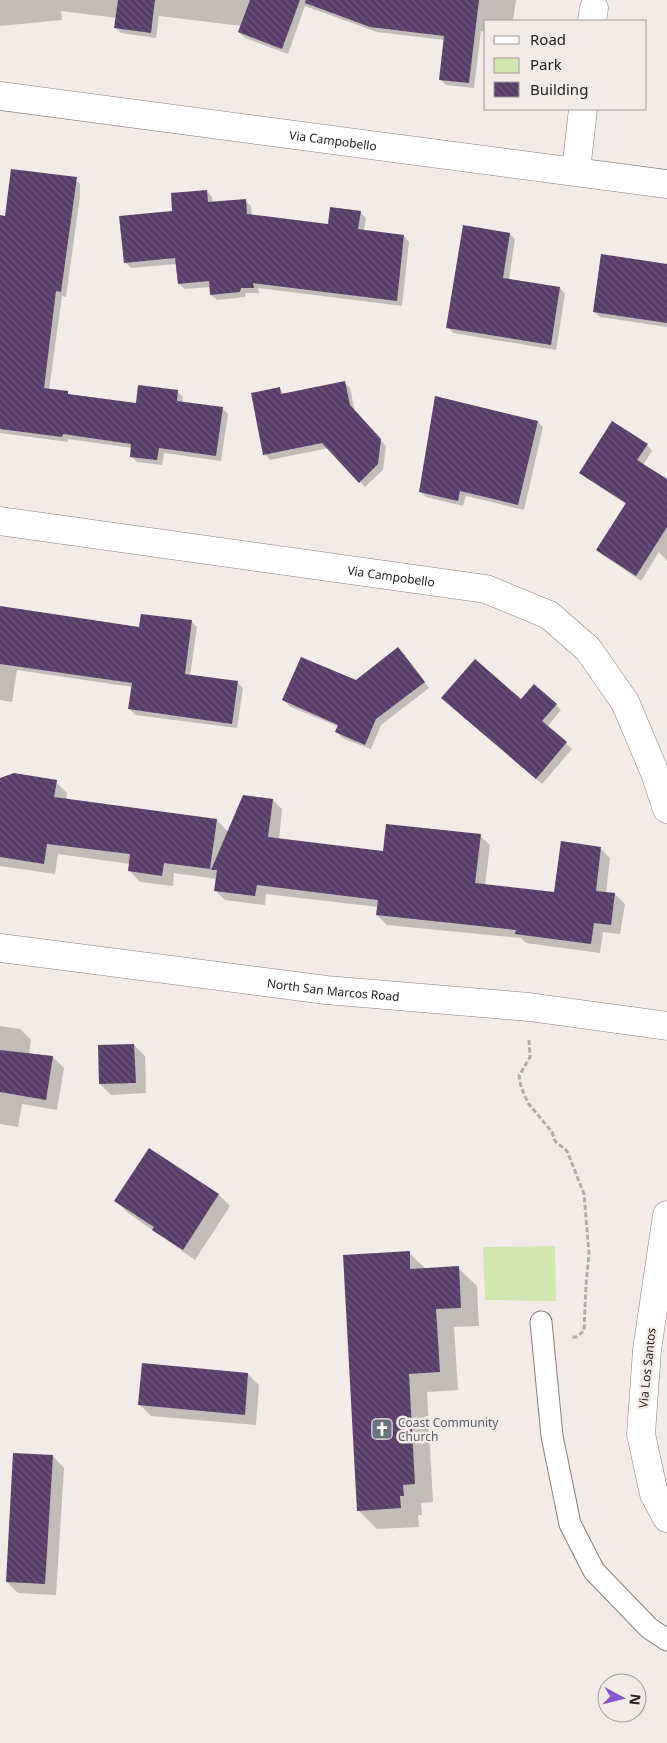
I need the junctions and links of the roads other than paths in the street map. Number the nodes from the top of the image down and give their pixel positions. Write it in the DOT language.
graph roads {
  1 [pos="0,96"];
  2 [pos="583,110"];
  3 [pos="576,171"];
  4 [pos="667,184"];
  5 [pos="0,521"];
  6 [pos="667,809"];
  7 [pos="0,948"];
  8 [pos="667,1026"];
  9 [pos="667,1215"];
  10 [pos="541,1322"];
  11 [pos="667,1518"];
  12 [pos="667,1640"];
  1 -- 3 [label="street, Via Campobello"];
  2 -- 3 [label="street"];
  3 -- 4 [label="street, Via Campobello"];
  5 -- 6 [label="street, Via Campobello"];
  7 -- 8 [label="street, North San Marcos Road"];
  9 -- 11 [label="street, Via Los Santos"];
  10 -- 12 [label="lane"];
}
